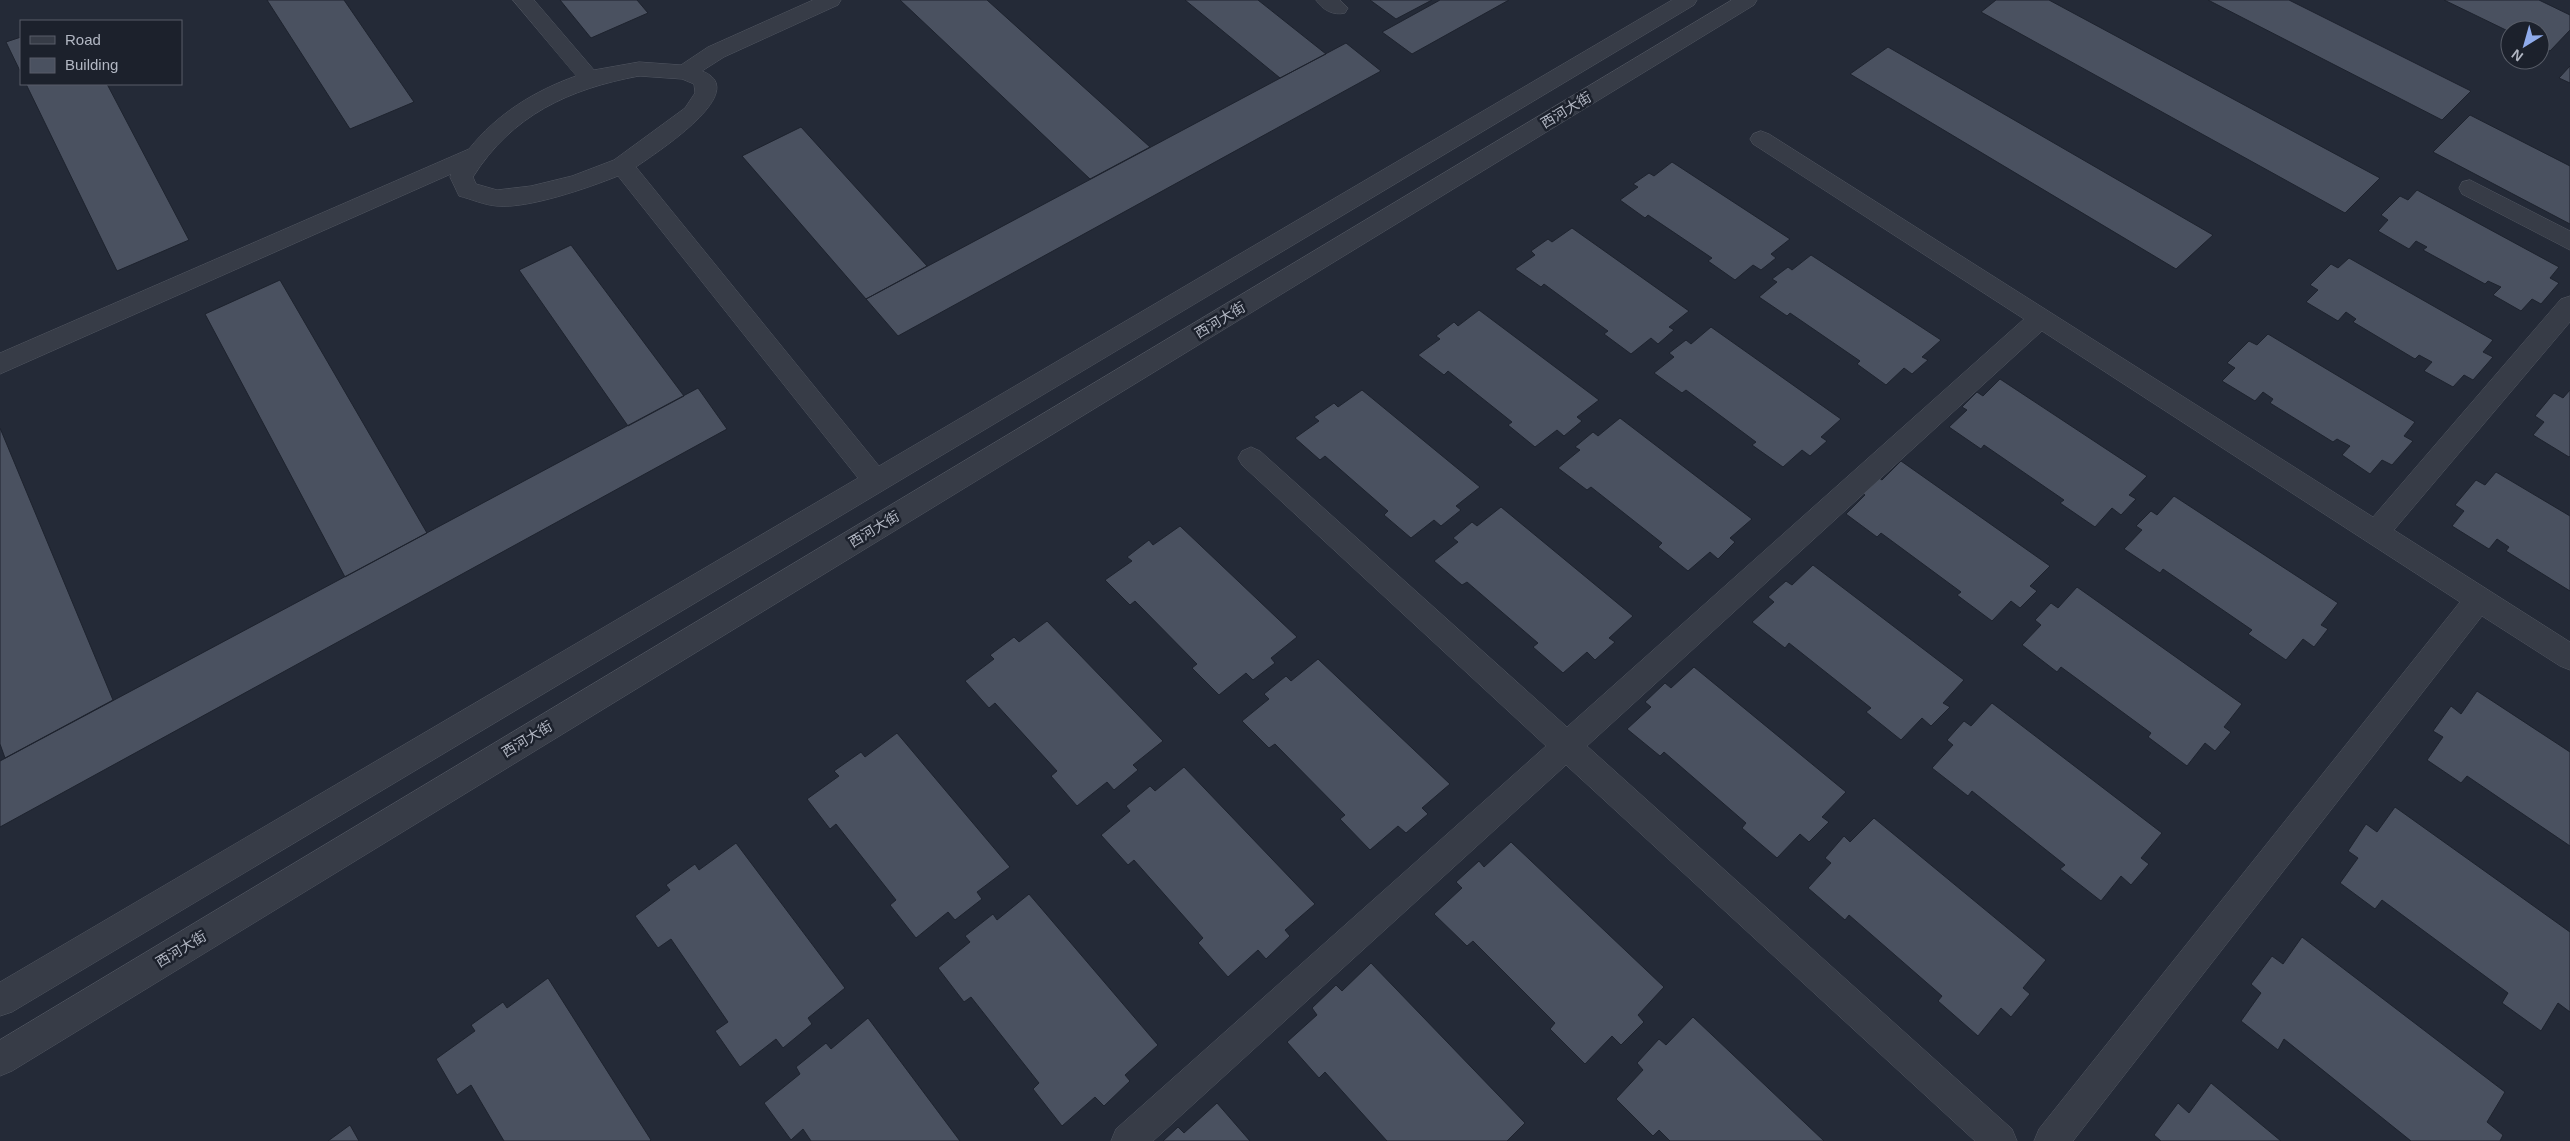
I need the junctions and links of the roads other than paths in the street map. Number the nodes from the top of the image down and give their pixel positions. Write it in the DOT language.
graph roads {
  1 [pos="523,0"];
  2 [pos="831,0"];
  3 [pos="1687,0"];
  4 [pos="1747,0"];
  5 [pos="685,72"];
  6 [pos="590,78"];
  7 [pos="1761,139"];
  8 [pos="474,155"];
  9 [pos="622,166"];
  10 [pos="2470,188"];
  11 [pos="2570,241"];
  12 [pos="2570,305"];
  13 [pos="2041,318"];
  14 [pos="0,364"];
  15 [pos="1251,458"];
  16 [pos="876,481"];
  17 [pos="2375,532"];
  18 [pos="2479,599"];
  19 [pos="2570,657"];
  20 [pos="1566,746"];
  21 [pos="0,1000"];
  22 [pos="0,1059"];
  23 [pos="1128,1141"];
  24 [pos="2000,1141"];
  25 [pos="2051,1141"];
  1 -- 6 [label="street"];
  2 -- 5 [label="street"];
  3 -- 16 [label="street"];
  4 -- 22 [label="street, 西河大街"];
  5 -- 6 [label="street"];
  5 -- 9 [label="street"];
  6 -- 8 [label="street"];
  7 -- 13 [label="street"];
  8 -- 9 [label="street"];
  8 -- 14 [label="street"];
  9 -- 16 [label="street"];
  10 -- 11 [label="street"];
  12 -- 17 [label="street"];
  13 -- 17 [label="street"];
  13 -- 20 [label="street"];
  15 -- 20 [label="street"];
  16 -- 21 [label="street"];
  17 -- 18 [label="street"];
  18 -- 19 [label="street"];
  18 -- 25 [label="street"];
  20 -- 23 [label="street"];
  20 -- 24 [label="street"];
}
